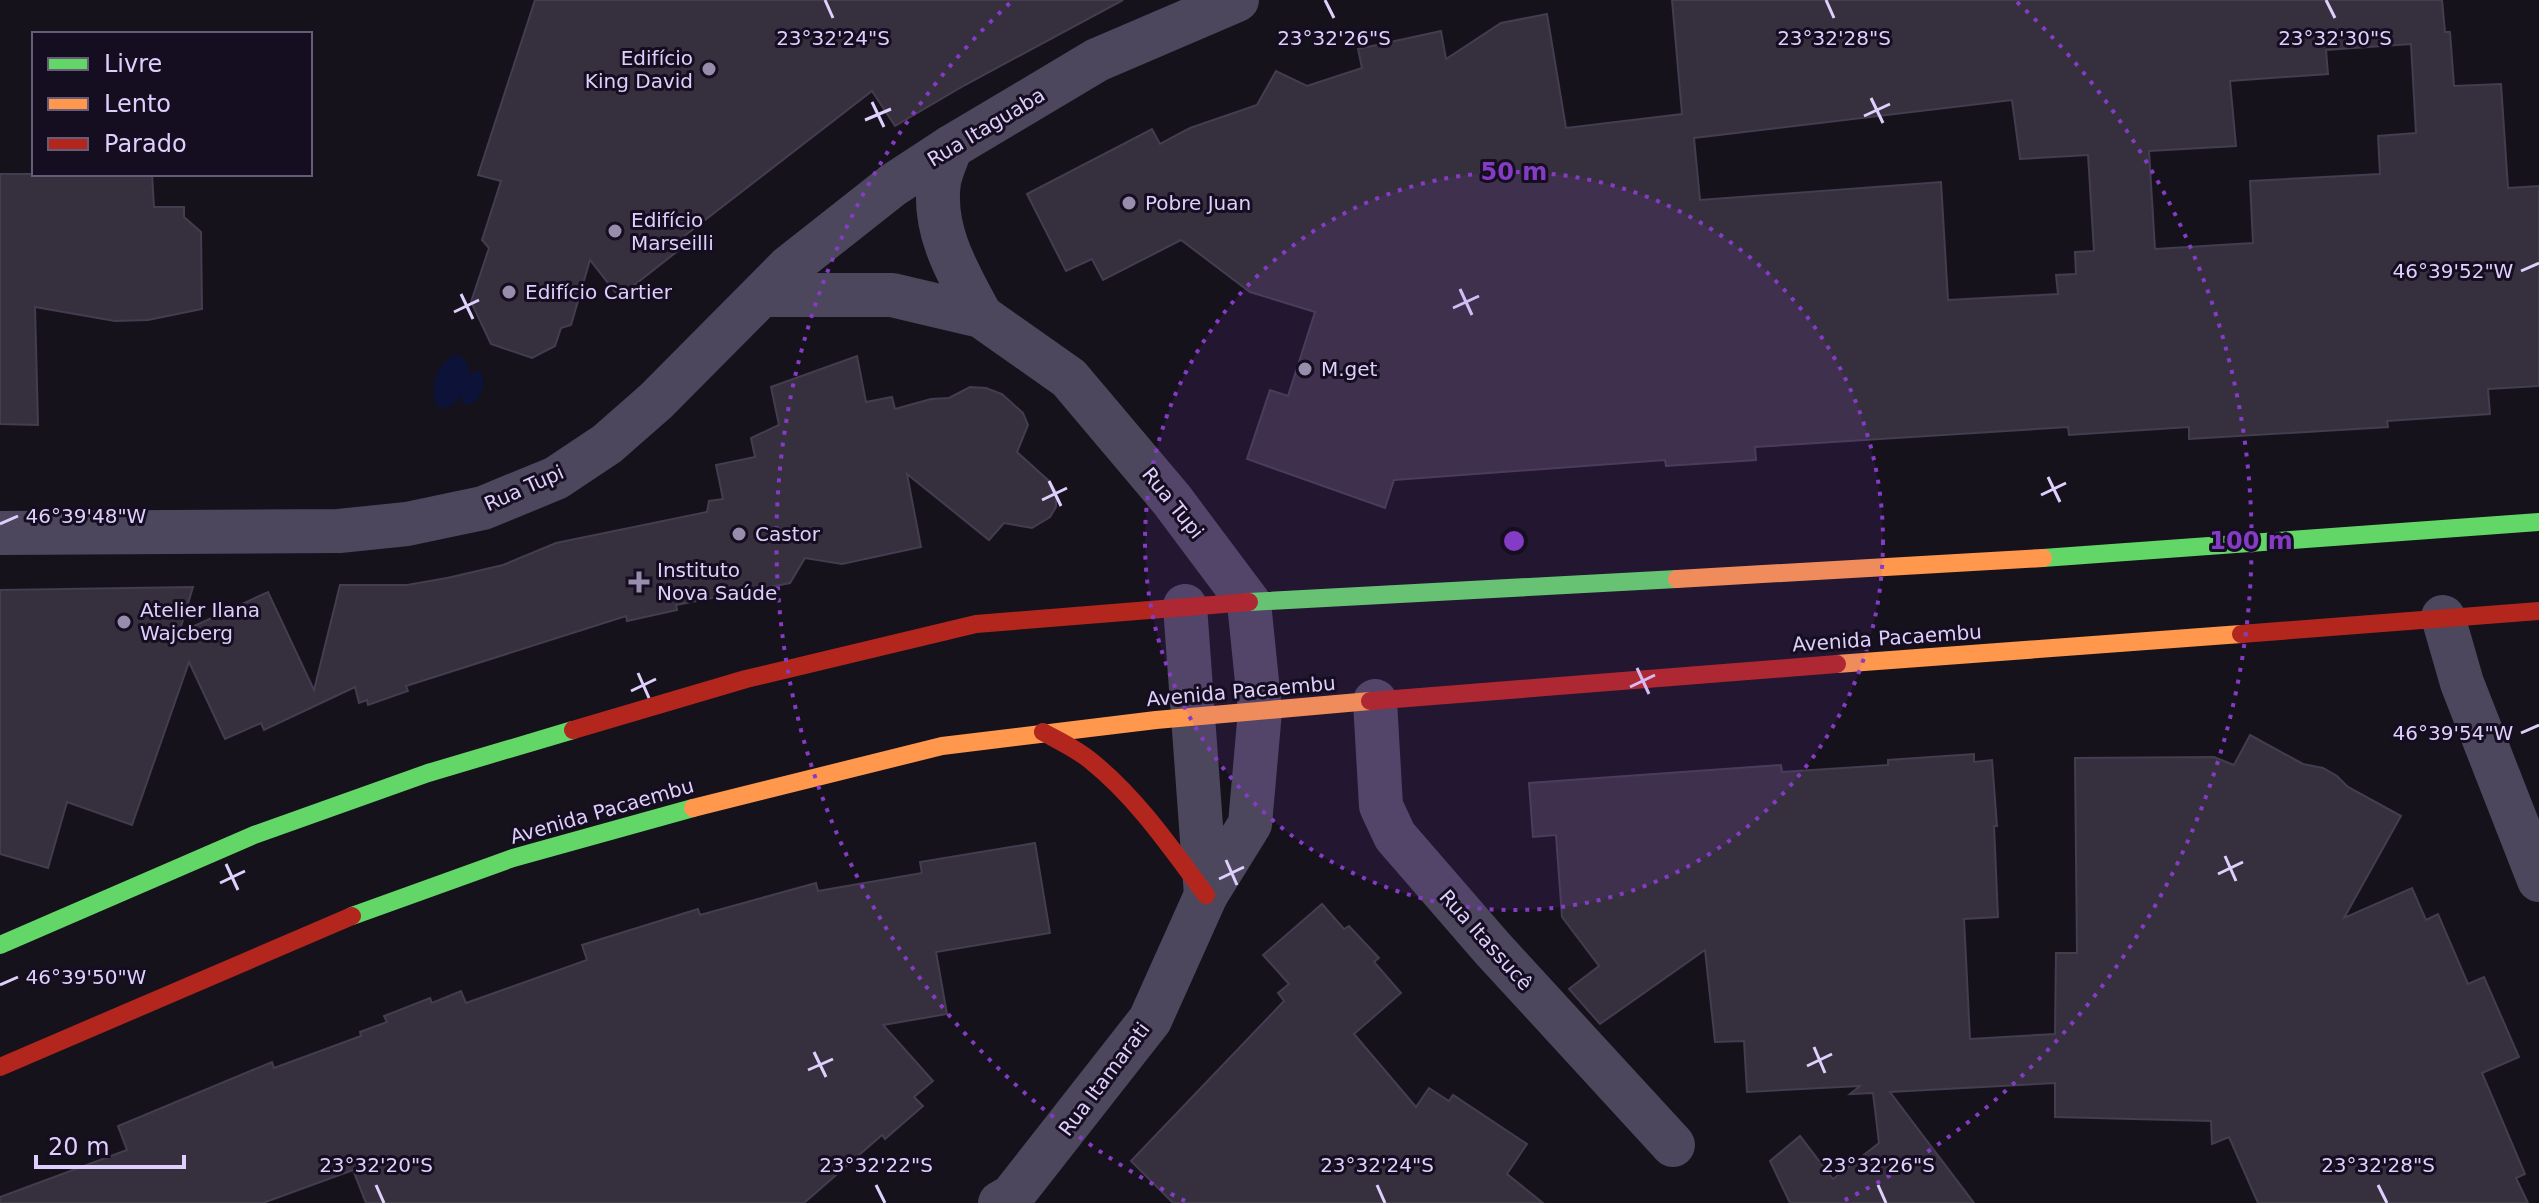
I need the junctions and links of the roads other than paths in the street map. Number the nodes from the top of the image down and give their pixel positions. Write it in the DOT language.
graph roads {
  1 [pos="1237,0"];
  2 [pos="951,147"];
  3 [pos="762,295"];
  4 [pos="981,316"];
  5 [pos="2539,522"];
  6 [pos="0,533"];
  7 [pos="1249,603"];
  8 [pos="1185,606"];
  9 [pos="2539,611"];
  10 [pos="2443,617"];
  11 [pos="1375,701"];
  12 [pos="1260,711"];
  13 [pos="1192,716"];
  14 [pos="1043,732"];
  15 [pos="2539,880"];
  16 [pos="1206,895"];
  17 [pos="0,945"];
  18 [pos="0,1067"];
  19 [pos="1673,1145"];
  20 [pos="1007,1201"];
  1 -- 2 [label="street, Rua Itaguaba"];
  2 -- 3 [label="street, Rua Itaguaba"];
  2 -- 4 [label="street, Rua Tupi"];
  3 -- 4 [label="street, Rua Tupi"];
  3 -- 6 [label="street, Rua Tupi"];
  4 -- 7 [label="street, Rua Tupi"];
  5 -- 7 [label="main road"];
  7 -- 8 [label="main road"];
  7 -- 12 [label="street, Rua Itamarati"];
  8 -- 13 [label="street, Rua Itamarati"];
  8 -- 17 [label="main road"];
  9 -- 10 [label="main road, Avenida Pacaembu"];
  10 -- 11 [label="main road, Avenida Pacaembu"];
  10 -- 15 [label="street"];
  11 -- 12 [label="main road, Avenida Pacaembu"];
  11 -- 19 [label="street, Rua Itassucê"];
  12 -- 13 [label="main road, Avenida Pacaembu"];
  12 -- 16 [label="street, Rua Itamarati"];
  13 -- 14 [label="main road, Avenida Pacaembu"];
  13 -- 16 [label="street, Rua Itamarati"];
  14 -- 16 [label="main road"];
  14 -- 18 [label="main road, Avenida Pacaembu"];
  16 -- 20 [label="street, Rua Itamarati"];
}
